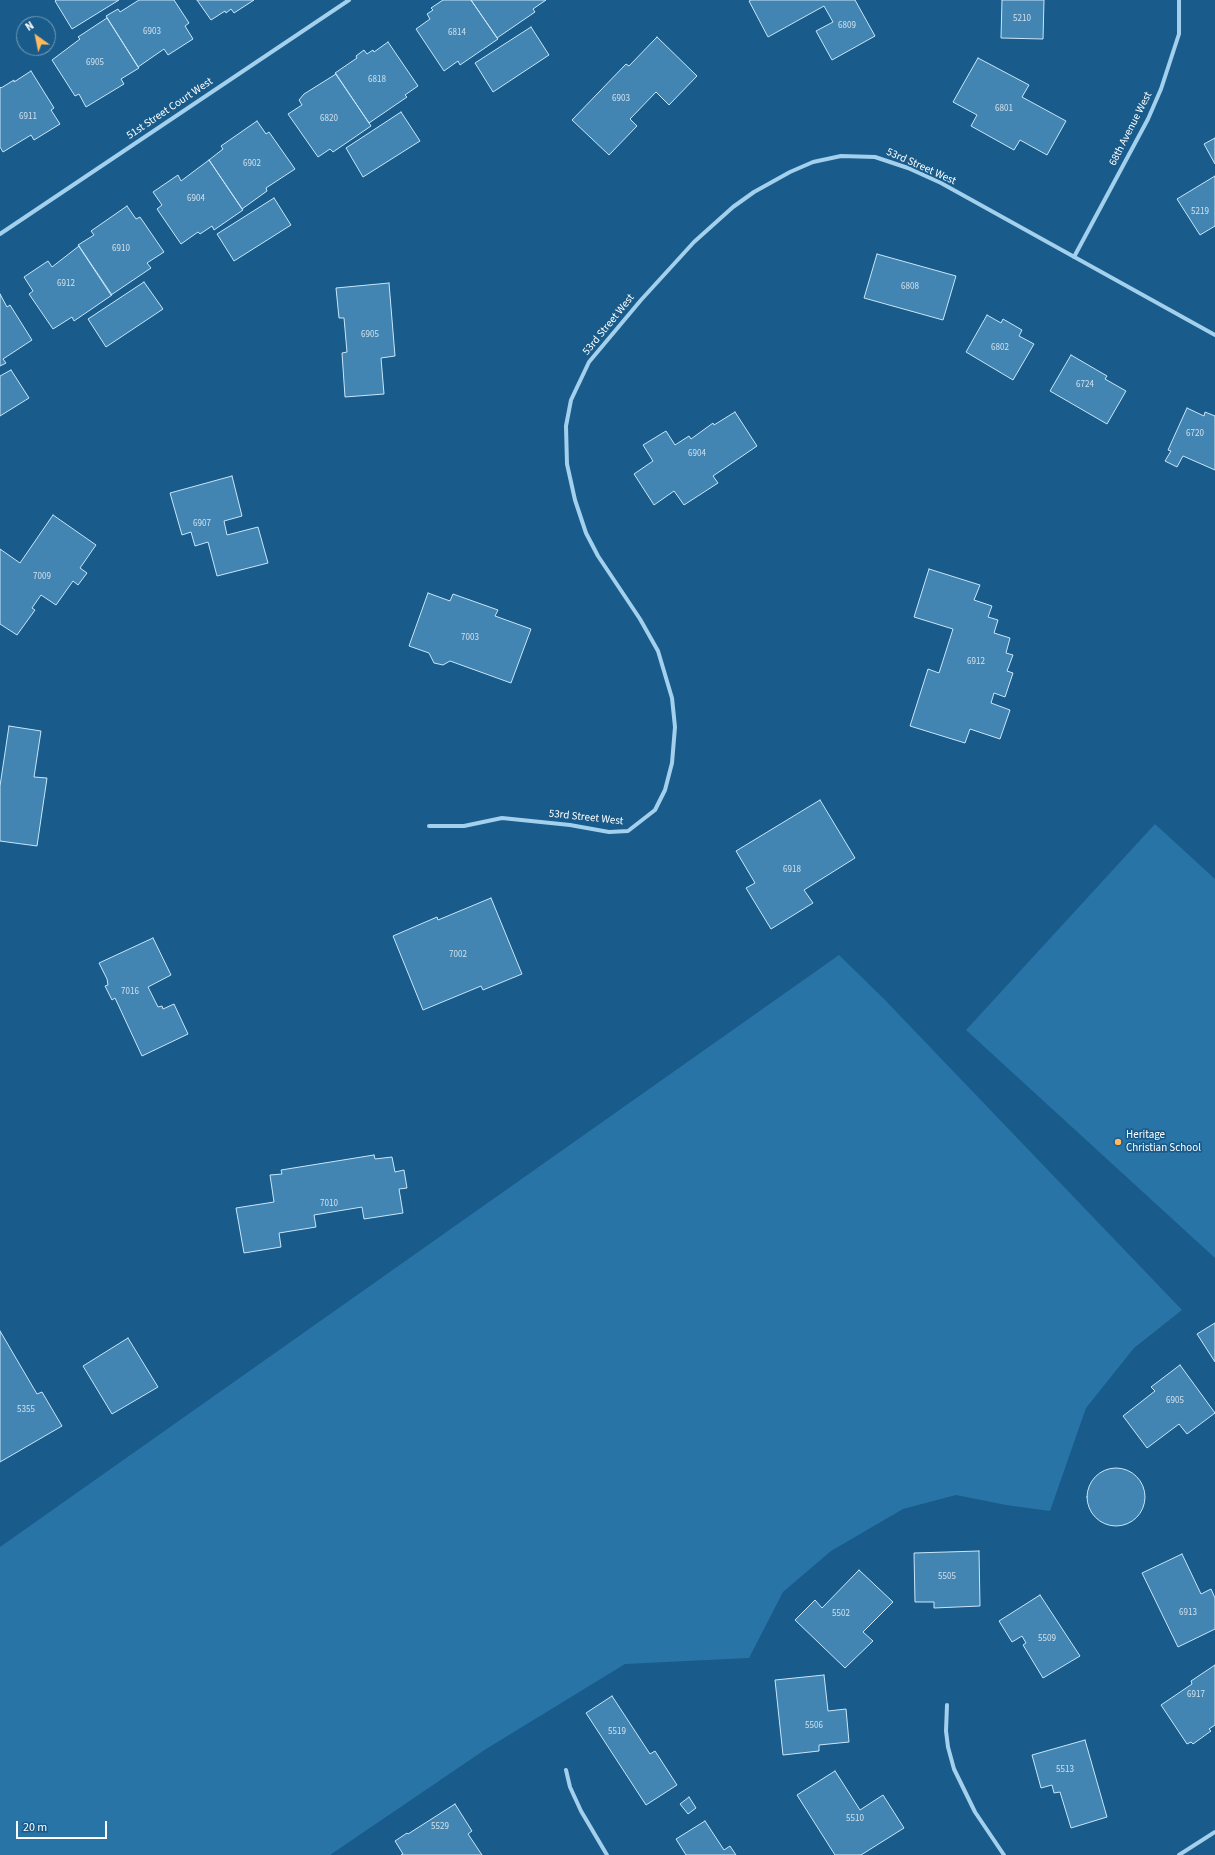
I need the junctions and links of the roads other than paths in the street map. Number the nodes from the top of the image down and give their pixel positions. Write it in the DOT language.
graph roads {
  1 [pos="349,0"];
  2 [pos="1179,0"];
  3 [pos="0,234"];
  4 [pos="1074,257"];
  5 [pos="1215,336"];
  6 [pos="429,826"];
  7 [pos="947,1705"];
  8 [pos="566,1770"];
  9 [pos="1215,1832"];
  10 [pos="607,1855"];
  11 [pos="1004,1855"];
  12 [pos="1179,1855"];
  1 -- 3 [label="street, 51st Street Court West"];
  2 -- 4 [label="street, 68th Avenue West"];
  4 -- 5 [label="street, 53rd Street West"];
  4 -- 6 [label="street, 53rd Street West"];
  7 -- 11 [label="street"];
  8 -- 10 [label="street"];
  9 -- 12 [label="street"];
}
